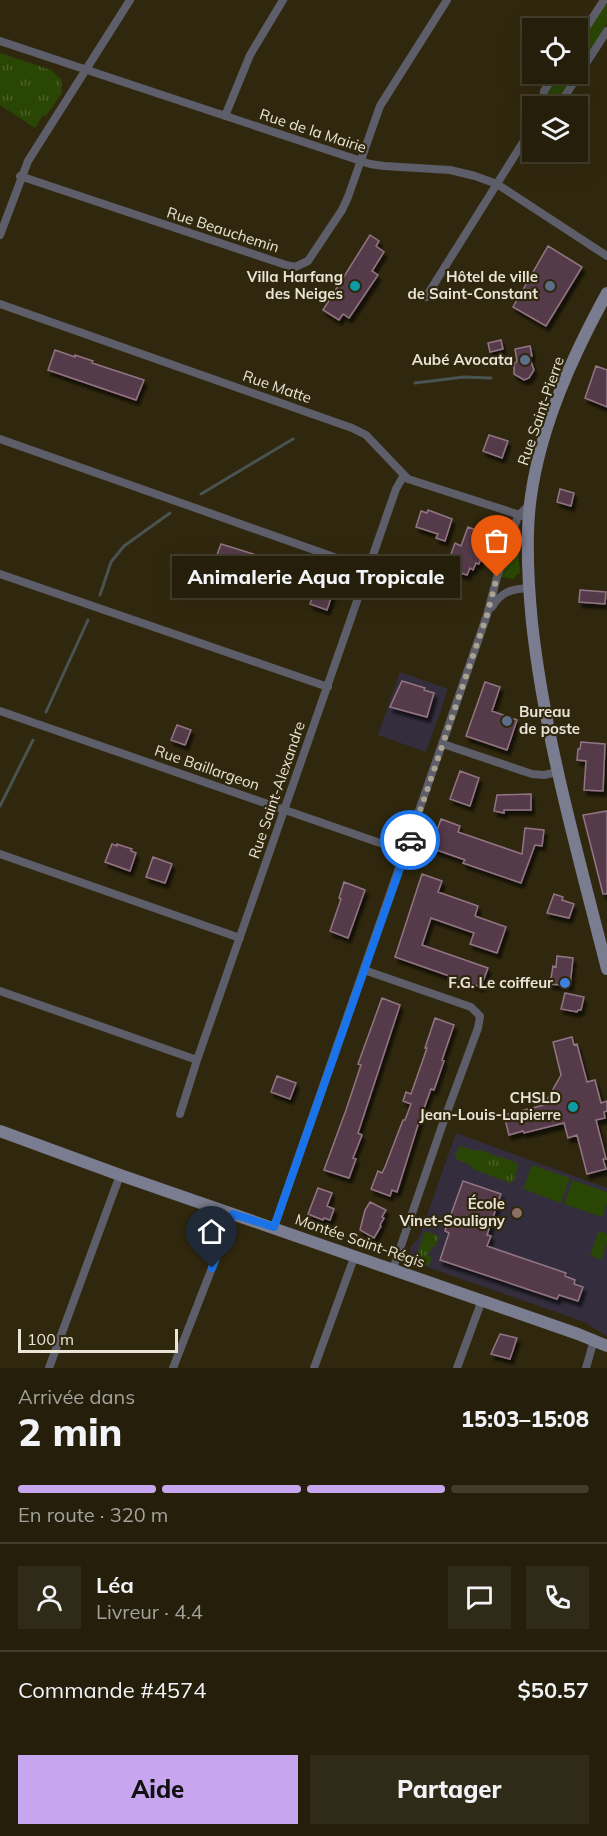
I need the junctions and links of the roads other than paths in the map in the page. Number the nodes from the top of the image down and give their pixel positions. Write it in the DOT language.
graph roads {
  1 [pos="130,0"];
  2 [pos="283,0"];
  3 [pos="447,0"];
  4 [pos="604,0"];
  5 [pos="588,25"];
  6 [pos="607,31"];
  7 [pos="0,40"];
  8 [pos="86,69"];
  9 [pos="565,96"];
  10 [pos="225,116"];
  11 [pos="522,144"];
  12 [pos="361,161"];
  13 [pos="20,176"];
  14 [pos="497,184"];
  15 [pos="0,235"];
  16 [pos="607,256"];
  17 [pos="607,293"];
  18 [pos="426,297"];
  19 [pos="0,303"];
  20 [pos="0,439"];
  21 [pos="404,476"];
  22 [pos="526,512"];
  23 [pos="368,569"];
  24 [pos="0,574"];
  25 [pos="529,588"];
  26 [pos="487,615"];
  27 [pos="328,687"];
  28 [pos="0,711"];
  29 [pos="442,744"];
  30 [pos="558,772"];
  31 [pos="285,810"];
  32 [pos="406,852"];
  33 [pos="0,854"];
  34 [pos="240,938"];
  35 [pos="607,969"];
  36 [pos="364,970"];
  37 [pos="0,991"];
  38 [pos="196,1060"];
  39 [pos="180,1114"];
  40 [pos="0,1133"];
  41 [pos="120,1175"];
  42 [pos="233,1214"];
  43 [pos="274,1227"];
  44 [pos="355,1255"];
  45 [pos="393,1269"];
  46 [pos="482,1300"];
  47 [pos="594,1340"];
  48 [pos="607,1346"];
  49 [pos="50,1368"];
  50 [pos="173,1368"];
  51 [pos="314,1368"];
  52 [pos="457,1368"];
  53 [pos="586,1368"];
  1 -- 8 [label="street"];
  2 -- 10 [label="street"];
  3 -- 12 [label="street, Rue Beauchemin"];
  4 -- 5 [label="street"];
  6 -- 9 [label="street"];
  7 -- 8 [label="street, Rue de la Mairie"];
  8 -- 10 [label="street, Rue de la Mairie"];
  8 -- 13 [label="street"];
  10 -- 12 [label="street, Rue de la Mairie"];
  11 -- 14 [label="street"];
  12 -- 13 [label="street, Rue Beauchemin"];
  12 -- 14 [label="street, Rue de la Mairie"];
  13 -- 15 [label="street"];
  14 -- 16 [label="street, Rue de la Mairie"];
  14 -- 18 [label="street"];
  17 -- 22 [label="main road, Rue Saint-Pierre"];
  19 -- 21 [label="street, Rue Matte"];
  20 -- 23 [label="street"];
  21 -- 22 [label="street, Rue Matte"];
  21 -- 23 [label="street, Rue Saint-Alexandre"];
  22 -- 25 [label="main road, Rue Saint-Pierre"];
  22 -- 26 [label="street"];
  23 -- 27 [label="street, Rue Saint-Alexandre"];
  24 -- 27 [label="street"];
  25 -- 26 [label="street"];
  25 -- 30 [label="main road, Rue Saint-Pierre"];
  26 -- 29 [label="street"];
  27 -- 31 [label="street, Rue Saint-Alexandre"];
  28 -- 31 [label="street, Rue Baillargeon"];
  29 -- 30 [label="street"];
  29 -- 32 [label="street"];
  30 -- 35 [label="main road, Rue Saint-Pierre"];
  31 -- 32 [label="street, Rue Baillargeon"];
  31 -- 34 [label="street, Rue Saint-Alexandre"];
  32 -- 36 [label="street"];
  33 -- 34 [label="street"];
  34 -- 38 [label="street, Rue Saint-Alexandre"];
  36 -- 43 [label="street"];
  36 -- 45 [label="street"];
  37 -- 38 [label="street"];
  38 -- 39 [label="street, Rue Saint-Alexandre"];
  40 -- 41 [label="main road, Montée Saint-Régis"];
  41 -- 42 [label="main road, Montée Saint-Régis"];
  41 -- 49 [label="street"];
  42 -- 43 [label="main road, Montée Saint-Régis"];
  42 -- 50 [label="street"];
  43 -- 44 [label="main road, Montée Saint-Régis"];
  44 -- 45 [label="main road, Montée Saint-Régis"];
  44 -- 51 [label="street"];
  45 -- 46 [label="main road, Montée Saint-Régis"];
  46 -- 47 [label="main road, Montée Saint-Régis"];
  46 -- 52 [label="street"];
  47 -- 48 [label="main road, Montée Saint-Régis"];
  47 -- 53 [label="street"];
}
